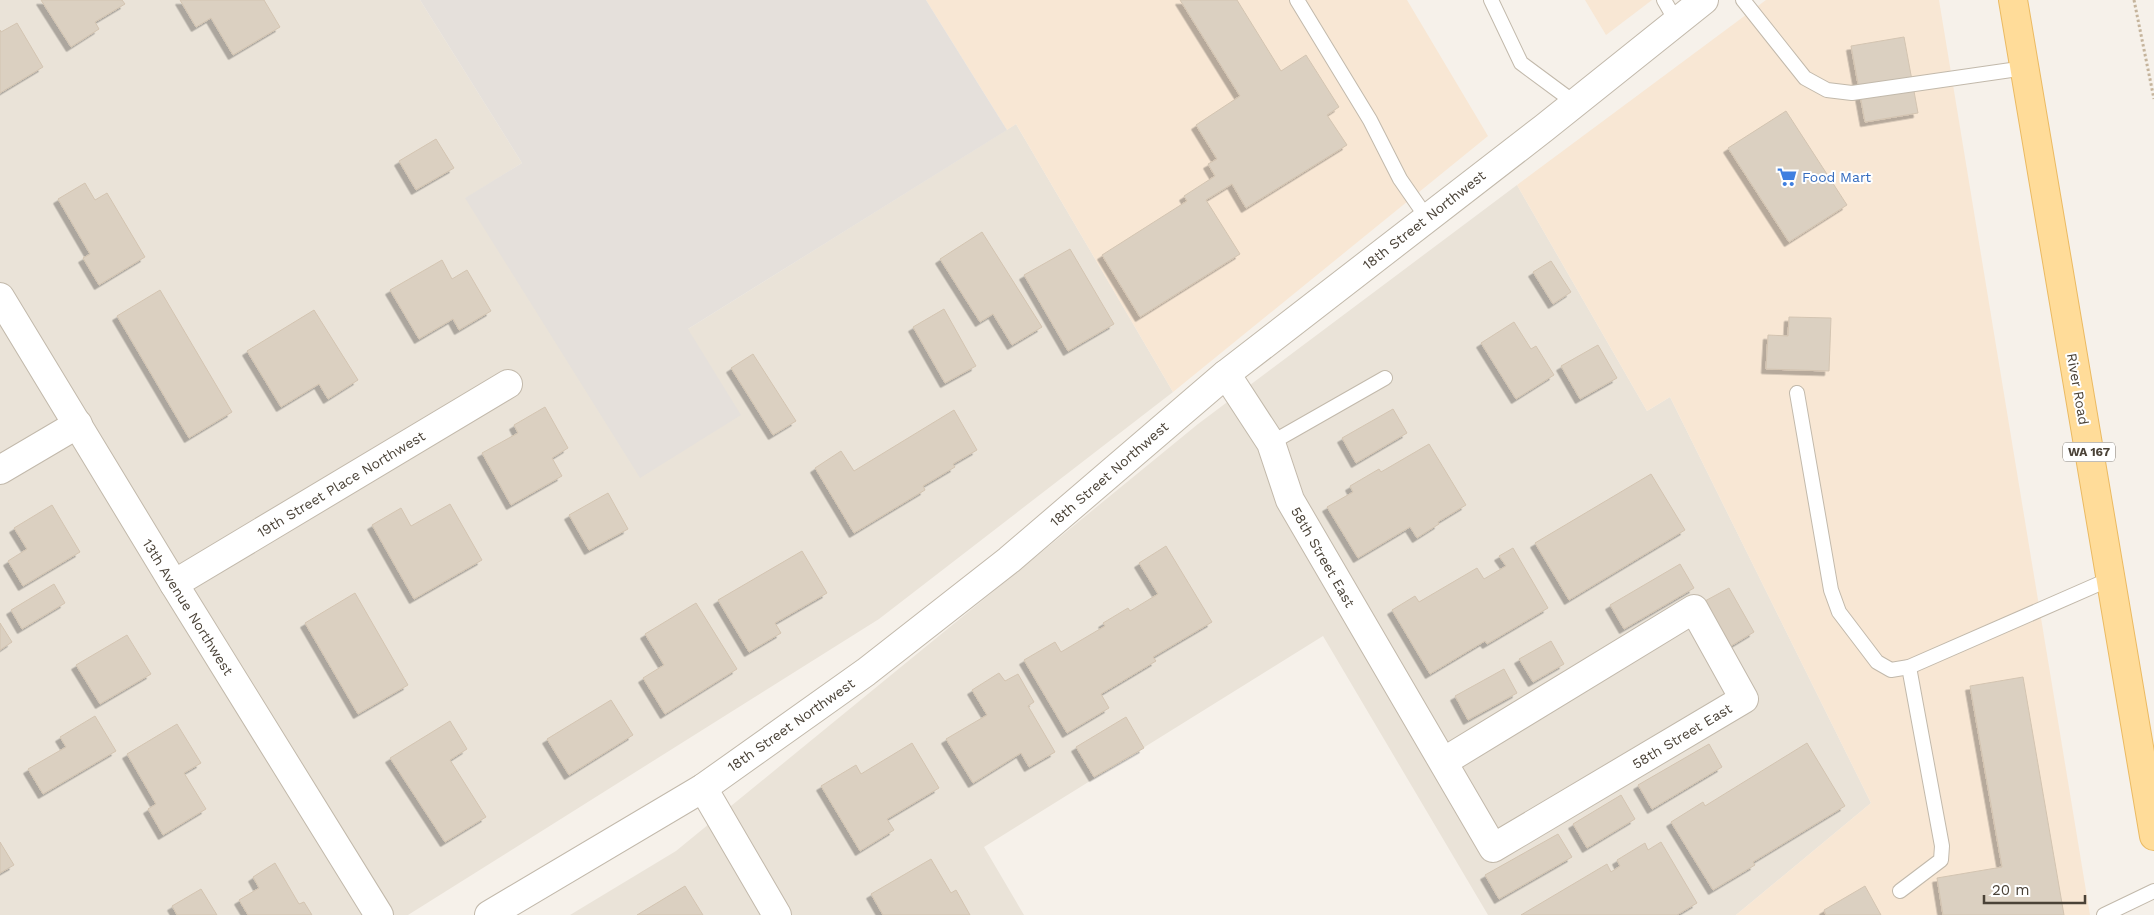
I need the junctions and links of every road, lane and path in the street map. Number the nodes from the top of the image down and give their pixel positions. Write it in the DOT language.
graph roads {
  1 [pos="1297,0"];
  2 [pos="1491,0"];
  3 [pos="1704,0"];
  4 [pos="1743,0"];
  5 [pos="2013,0"];
  6 [pos="2134,0"];
  7 [pos="1670,10"];
  8 [pos="2025,68"];
  9 [pos="2154,99"];
  10 [pos="1575,103"];
  11 [pos="1427,218"];
  12 [pos="0,297"];
  13 [pos="1226,374"];
  14 [pos="1385,378"];
  15 [pos="508,384"];
  16 [pos="1797,394"];
  17 [pos="78,424"];
  18 [pos="1271,443"];
  19 [pos="0,470"];
  20 [pos="2110,579"];
  21 [pos="174,584"];
  22 [pos="1909,667"];
  23 [pos="1443,762"];
  24 [pos="703,788"];
  25 [pos="2154,836"];
  26 [pos="1900,891"];
  27 [pos="2154,891"];
  28 [pos="379,915"];
  29 [pos="489,915"];
  30 [pos="777,915"];
  31 [pos="2104,915"];
  1 -- 11 [label="lane"];
  2 -- 10 [label="lane"];
  3 -- 7 [label="street, 18th Street Northwest"];
  4 -- 8 [label="lane"];
  5 -- 8 [label="main road, River Road / WA 167"];
  6 -- 9 [label="path"];
  7 -- 10 [label="street, 18th Street Northwest"];
  8 -- 20 [label="main road, River Road / WA 167"];
  10 -- 11 [label="street, 18th Street Northwest"];
  11 -- 13 [label="street, 18th Street Northwest"];
  12 -- 17 [label="street, 13th Avenue Northwest"];
  13 -- 18 [label="street, 58th Street East"];
  13 -- 24 [label="street, 18th Street Northwest"];
  14 -- 18 [label="lane"];
  15 -- 21 [label="street, 19th Street Place Northwest"];
  16 -- 22 [label="lane"];
  17 -- 19 [label="street"];
  17 -- 21 [label="street, 13th Avenue Northwest"];
  18 -- 23 [label="street, 58th Street East"];
  20 -- 22 [label="lane"];
  20 -- 25 [label="main road, River Road / WA 167"];
  21 -- 28 [label="street, 13th Avenue Northwest"];
  22 -- 26 [label="lane"];
  23 -- 23 [label="street, 58th Street East"];
  24 -- 29 [label="street, 18th Street Northwest"];
  24 -- 30 [label="street"];
  27 -- 31 [label="lane"];
}
